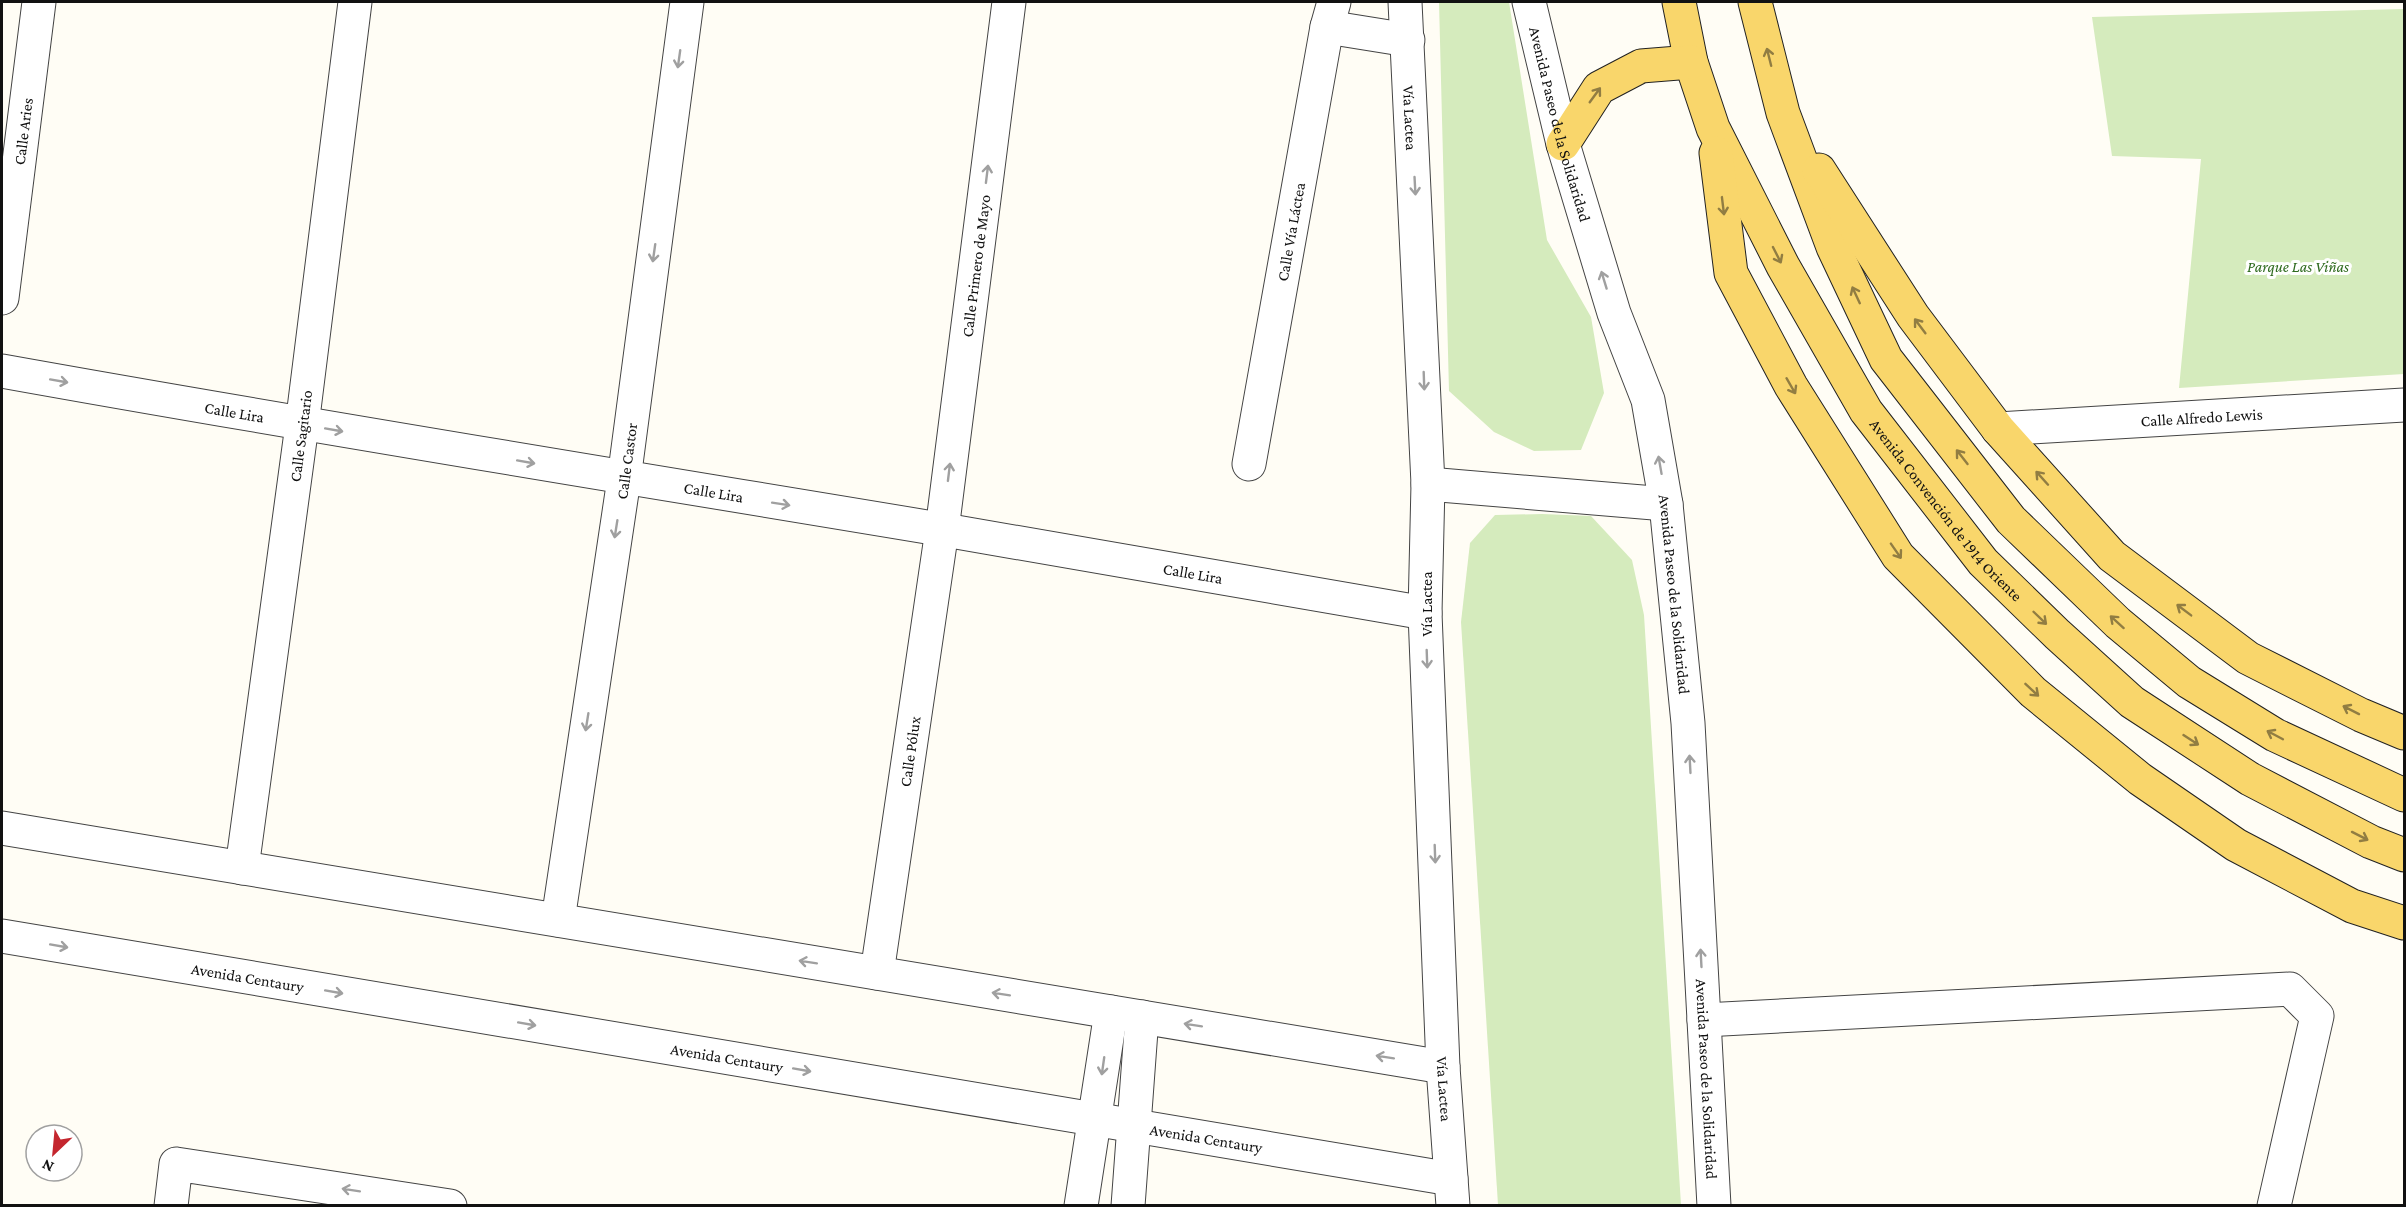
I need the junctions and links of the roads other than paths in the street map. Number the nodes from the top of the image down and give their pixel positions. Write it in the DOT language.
graph roads {
  1 [pos="39,2"];
  2 [pos="356,2"];
  3 [pos="687,2"];
  4 [pos="1009,2"];
  5 [pos="1405,2"];
  6 [pos="1528,2"];
  7 [pos="1679,2"];
  8 [pos="1755,2"];
  9 [pos="1330,14"];
  10 [pos="1408,40"];
  11 [pos="1691,62"];
  12 [pos="1783,113"];
  13 [pos="1713,128"];
  14 [pos="1563,144"];
  15 [pos="2,298"];
  16 [pos="2,371"];
  17 [pos="2404,405"];
  18 [pos="302,425"];
  19 [pos="1998,429"];
  20 [pos="1249,464"];
  21 [pos="624,479"];
  22 [pos="1428,484"];
  23 [pos="1666,504"];
  24 [pos="942,530"];
  25 [pos="1425,613"];
  26 [pos="2404,733"];
  27 [pos="2404,795"];
  28 [pos="2,828"];
  29 [pos="2404,855"];
  30 [pos="242,868"];
  31 [pos="558,920"];
  32 [pos="2404,923"];
  33 [pos="2,936"];
  34 [pos="877,973"];
  35 [pos="1127,1014"];
  36 [pos="1704,1020"];
  37 [pos="1443,1067"];
  38 [pos="1095,1120"];
  39 [pos="1134,1126"];
  40 [pos="1452,1192"];
  41 [pos="171,1206"];
  42 [pos="450,1206"];
  43 [pos="1082,1206"];
  44 [pos="1128,1206"];
  45 [pos="1714,1206"];
  46 [pos="2274,1206"];
  1 -- 15 [label="street, Calle Aries"];
  2 -- 18 [label="street, Calle Sagitario"];
  3 -- 21 [label="street, Calle Castor, one-way"];
  24 -- 4 [label="street, Calle Primero de Mayo, one-way"];
  5 -- 10 [label="street, Vía Lactea"];
  6 -- 14 [label="street, Avenida Paseo de la Solidaridad"];
  7 -- 11 [label="main road, Avenida Convención de 1914 Oriente"];
  12 -- 8 [label="main road, one-way"];
  9 -- 10 [label="street"];
  9 -- 20 [label="street, Calle Vía Láctea"];
  10 -- 22 [label="street, Vía Lactea, one-way"];
  11 -- 13 [label="main road, Avenida Convención de 1914 Oriente"];
  14 -- 11 [label="main road, one-way"];
  19 -- 12 [label="main road, one-way"];
  27 -- 12 [label="main road, one-way"];
  13 -- 29 [label="main road, Avenida Convención de 1914 Oriente, one-way"];
  13 -- 32 [label="main road, one-way"];
  23 -- 14 [label="street, Avenida Paseo de la Solidaridad, one-way"];
  16 -- 18 [label="street, Calle Lira, one-way"];
  17 -- 19 [label="street, Calle Alfredo Lewis"];
  18 -- 21 [label="street, Calle Lira, one-way"];
  18 -- 30 [label="street, Calle Sagitario"];
  26 -- 19 [label="main road, one-way"];
  21 -- 24 [label="street, Calle Lira, one-way"];
  21 -- 31 [label="street, Calle Castor, one-way"];
  22 -- 23 [label="street"];
  22 -- 25 [label="street, Vía Lactea"];
  36 -- 23 [label="street, Avenida Paseo de la Solidaridad, one-way"];
  24 -- 25 [label="street, Calle Lira"];
  24 -- 34 [label="street, Calle Pólux"];
  25 -- 37 [label="street, Vía Lactea, one-way"];
  28 -- 30 [label="street"];
  30 -- 31 [label="street"];
  34 -- 31 [label="street, one-way"];
  33 -- 38 [label="street, Avenida Centaury, one-way"];
  35 -- 34 [label="street, one-way"];
  37 -- 35 [label="street, one-way"];
  35 -- 38 [label="street, one-way"];
  35 -- 39 [label="street"];
  36 -- 45 [label="street, Avenida Paseo de la Solidaridad"];
  36 -- 46 [label="street"];
  37 -- 40 [label="street, Vía Lactea"];
  38 -- 39 [label="street, Avenida Centaury"];
  38 -- 43 [label="street"];
  39 -- 40 [label="street, Avenida Centaury"];
  39 -- 44 [label="street"];
  42 -- 41 [label="street, one-way"];
}
